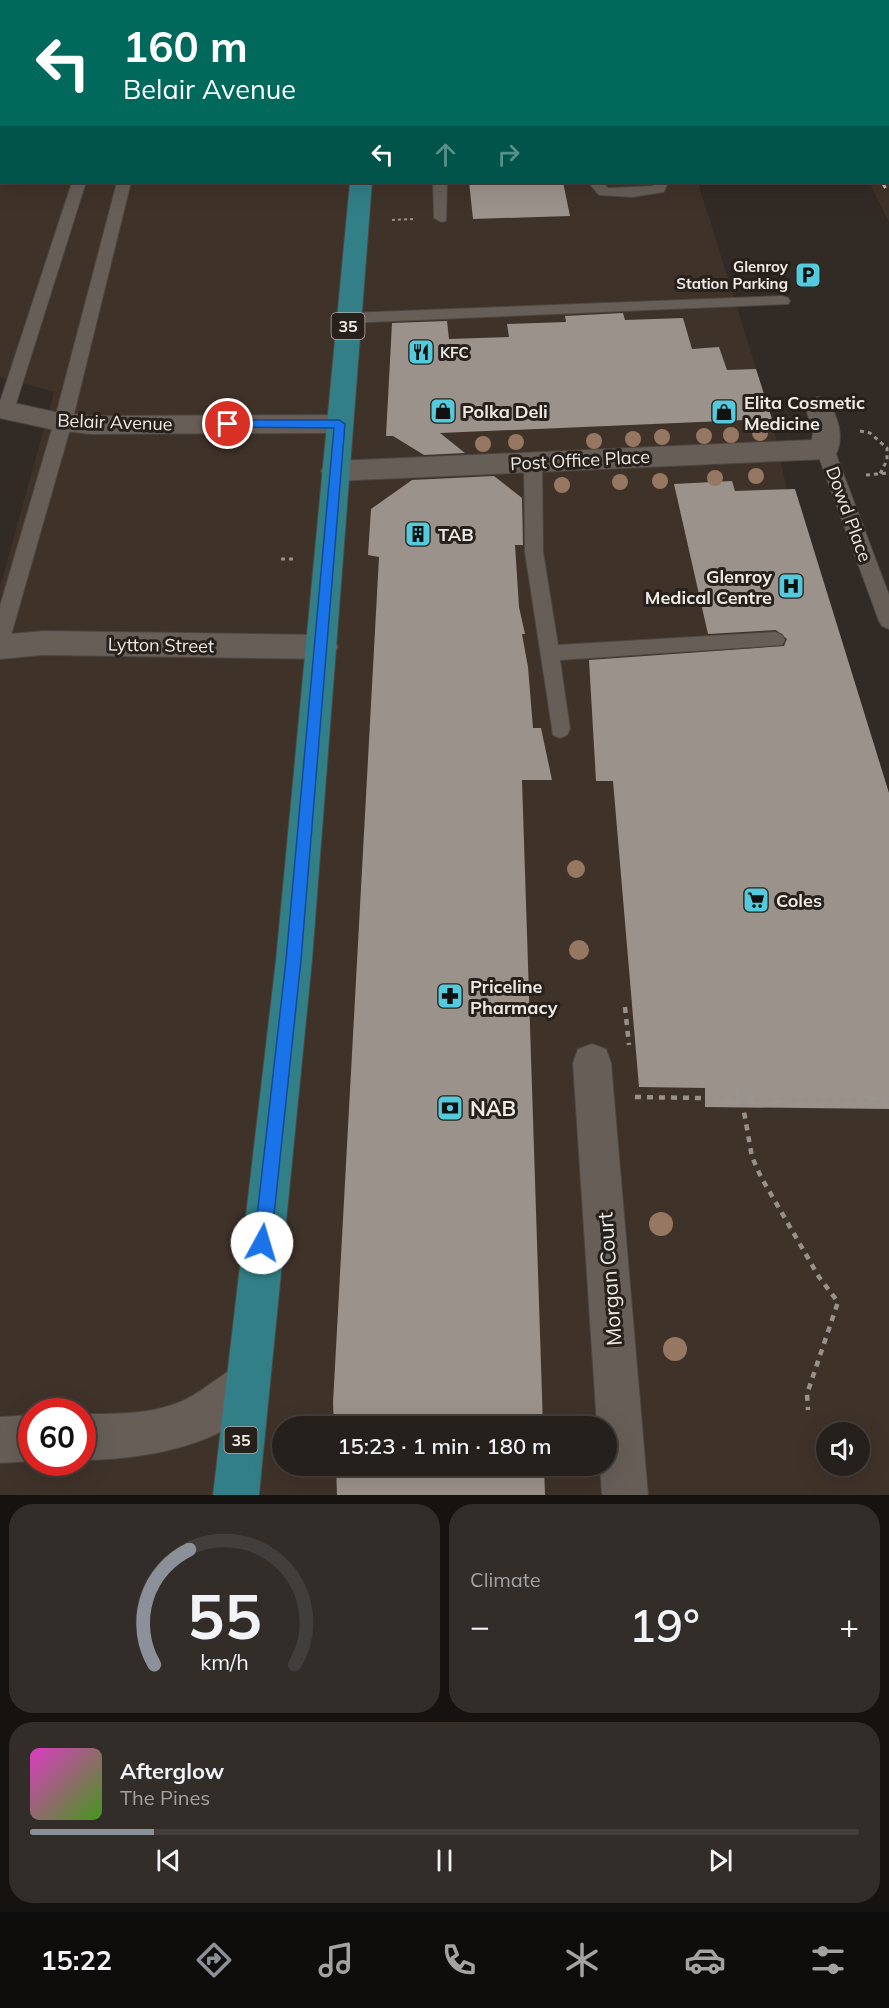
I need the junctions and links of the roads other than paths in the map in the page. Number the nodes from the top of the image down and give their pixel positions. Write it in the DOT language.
graph roads {
  1 [pos="79,183"];
  2 [pos="124,183"];
  3 [pos="361,183"];
  4 [pos="440,183"];
  5 [pos="596,183"];
  6 [pos="661,183"];
  7 [pos="441,218"];
  8 [pos="782,301"];
  9 [pos="348,318"];
  10 [pos="3,409"];
  11 [pos="63,422"];
  12 [pos="339,424"];
  13 [pos="822,426"];
  14 [pos="533,462"];
  15 [pos="335,471"];
  16 [pos="889,621"];
  17 [pos="0,639"];
  18 [pos="776,640"];
  19 [pos="0,647"];
  20 [pos="322,647"];
  21 [pos="550,653"];
  22 [pos="560,729"];
  23 [pos="592,1063"];
  24 [pos="247,1384"];
  25 [pos="96,1437"];
  26 [pos="18,1439"];
  27 [pos="0,1440"];
  28 [pos="236,1495"];
  29 [pos="625,1495"];
  1 -- 10 [label="lane"];
  2 -- 11 [label="lane"];
  3 -- 9 [label="main road, 35"];
  4 -- 7 [label="lane"];
  5 -- 6 [label="lane"];
  8 -- 9 [label="lane"];
  9 -- 12 [label="main road, 35"];
  10 -- 11 [label="street, Belair Avenue"];
  11 -- 12 [label="street, Belair Avenue"];
  11 -- 17 [label="lane"];
  12 -- 15 [label="main road, 35"];
  13 -- 14 [label="street, Post Office Place"];
  13 -- 16 [label="lane, Dowd Place"];
  14 -- 15 [label="street, Post Office Place"];
  14 -- 21 [label="lane"];
  15 -- 20 [label="main road, 35"];
  18 -- 21 [label="lane"];
  19 -- 20 [label="street, Lytton Street"];
  20 -- 24 [label="main road, 35"];
  21 -- 22 [label="lane"];
  23 -- 29 [label="street, Morgan Court"];
  24 -- 25 [label="street"];
  24 -- 28 [label="main road, 35"];
  26 -- 27 [label="street"];
}
